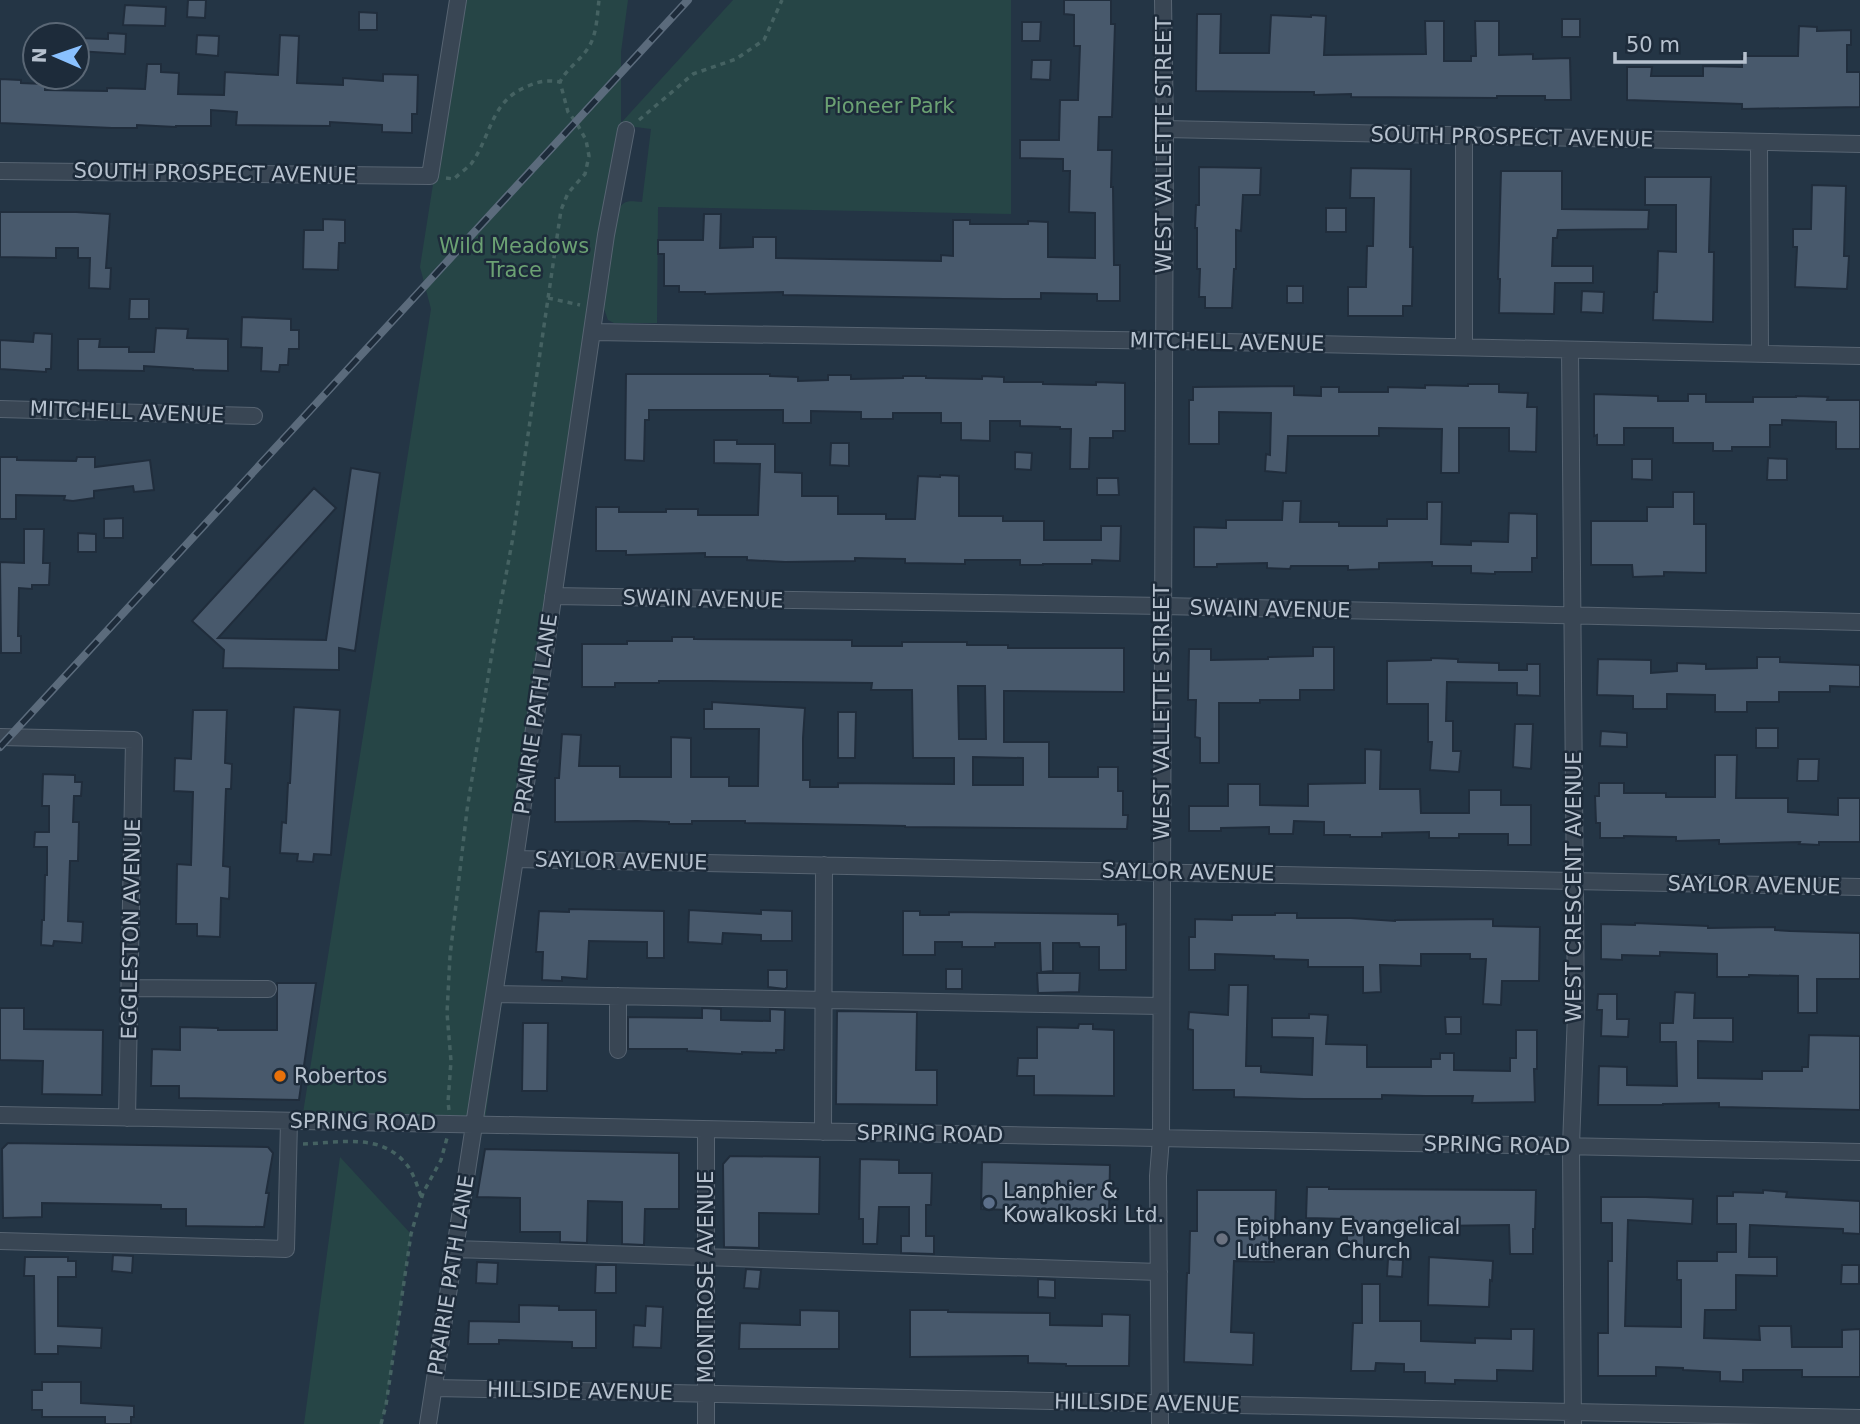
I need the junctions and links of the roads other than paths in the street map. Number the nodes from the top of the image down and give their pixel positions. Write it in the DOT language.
graph roads {
  1 [pos="458,0"];
  2 [pos="1163,0"];
  3 [pos="1165,129"];
  4 [pos="626,130"];
  5 [pos="1464,136"];
  6 [pos="1759,142"];
  7 [pos="1860,144"];
  8 [pos="0,170"];
  9 [pos="593,332"];
  10 [pos="1164,341"];
  11 [pos="1464,348"];
  12 [pos="1570,350"];
  13 [pos="1760,354"];
  14 [pos="1860,356"];
  15 [pos="0,409"];
  16 [pos="254,416"];
  17 [pos="553,596"];
  18 [pos="1163,606"];
  19 [pos="1572,616"];
  20 [pos="1860,622"];
  21 [pos="0,737"];
  22 [pos="515,859"];
  23 [pos="824,865"];
  24 [pos="1162,872"];
  25 [pos="1575,881"];
  26 [pos="1860,887"];
  27 [pos="130,988"];
  28 [pos="268,989"];
  29 [pos="495,994"];
  30 [pos="618,996"];
  31 [pos="823,1001"];
  32 [pos="1161,1006"];
  33 [pos="618,1050"];
  34 [pos="0,1115"];
  35 [pos="127,1118"];
  36 [pos="289,1121"];
  37 [pos="475,1124"];
  38 [pos="706,1130"];
  39 [pos="822,1132"];
  40 [pos="1161,1138"];
  41 [pos="1572,1146"];
  42 [pos="1860,1152"];
  43 [pos="0,1241"];
  44 [pos="454,1250"];
  45 [pos="706,1258"];
  46 [pos="1159,1272"];
  47 [pos="434,1388"];
  48 [pos="706,1394"];
  49 [pos="1160,1404"];
  50 [pos="1573,1418"];
  51 [pos="1860,1418"];
  52 [pos="428,1424"];
  53 [pos="706,1424"];
  54 [pos="1160,1424"];
  1 -- 8 [label="street, SOUTH PROSPECT AVENUE"];
  2 -- 3 [label="street, WEST VALLETTE STREET"];
  3 -- 5 [label="street, SOUTH PROSPECT AVENUE"];
  3 -- 10 [label="street, WEST VALLETTE STREET"];
  4 -- 9 [label="street, PRAIRIE PATH LANE"];
  5 -- 6 [label="street, SOUTH PROSPECT AVENUE"];
  5 -- 11 [label="street"];
  6 -- 7 [label="street, SOUTH PROSPECT AVENUE"];
  6 -- 13 [label="street"];
  9 -- 10 [label="street, MITCHELL AVENUE"];
  9 -- 17 [label="street, PRAIRIE PATH LANE"];
  10 -- 11 [label="street, MITCHELL AVENUE"];
  10 -- 18 [label="street, WEST VALLETTE STREET"];
  11 -- 12 [label="street, MITCHELL AVENUE"];
  12 -- 13 [label="street, MITCHELL AVENUE"];
  12 -- 19 [label="street, WEST CRESCENT AVENUE"];
  13 -- 14 [label="street, MITCHELL AVENUE"];
  15 -- 16 [label="street, MITCHELL AVENUE"];
  17 -- 18 [label="street, SWAIN AVENUE"];
  17 -- 22 [label="street, PRAIRIE PATH LANE"];
  18 -- 19 [label="street, SWAIN AVENUE"];
  18 -- 24 [label="street, WEST VALLETTE STREET"];
  19 -- 20 [label="street, SWAIN AVENUE"];
  19 -- 25 [label="street, WEST CRESCENT AVENUE"];
  21 -- 27 [label="street, EGGLESTON AVENUE"];
  22 -- 23 [label="street, SAYLOR AVENUE"];
  22 -- 29 [label="street, PRAIRIE PATH LANE"];
  23 -- 24 [label="street, SAYLOR AVENUE"];
  23 -- 31 [label="street"];
  24 -- 25 [label="street, SAYLOR AVENUE"];
  24 -- 32 [label="street, WEST VALLETTE STREET"];
  25 -- 26 [label="street, SAYLOR AVENUE"];
  25 -- 41 [label="street, WEST CRESCENT AVENUE"];
  27 -- 28 [label="street"];
  27 -- 35 [label="street, EGGLESTON AVENUE"];
  29 -- 30 [label="street"];
  29 -- 37 [label="street, PRAIRIE PATH LANE"];
  30 -- 31 [label="street"];
  30 -- 33 [label="street"];
  31 -- 32 [label="street"];
  31 -- 39 [label="street"];
  32 -- 40 [label="street, WEST VALLETTE STREET"];
  34 -- 35 [label="street, SPRING ROAD"];
  35 -- 36 [label="street, SPRING ROAD"];
  36 -- 37 [label="street, SPRING ROAD"];
  36 -- 43 [label="street"];
  37 -- 38 [label="street, SPRING ROAD"];
  37 -- 44 [label="street, PRAIRIE PATH LANE"];
  38 -- 39 [label="street, SPRING ROAD"];
  38 -- 45 [label="street, MONTROSE AVENUE"];
  39 -- 40 [label="street, SPRING ROAD"];
  40 -- 41 [label="street, SPRING ROAD"];
  40 -- 46 [label="street, WEST VALLETTE STREET"];
  41 -- 42 [label="street, SPRING ROAD"];
  41 -- 50 [label="street, WEST CRESCENT AVENUE"];
  44 -- 45 [label="street"];
  44 -- 47 [label="street, PRAIRIE PATH LANE"];
  45 -- 46 [label="street"];
  45 -- 48 [label="street, MONTROSE AVENUE"];
  46 -- 49 [label="street, WEST VALLETTE STREET"];
  47 -- 48 [label="street, HILLSIDE AVENUE"];
  47 -- 52 [label="street, PRAIRIE PATH LANE"];
  48 -- 49 [label="street, HILLSIDE AVENUE"];
  48 -- 53 [label="street, MONTROSE AVENUE"];
  49 -- 50 [label="street, HILLSIDE AVENUE"];
  49 -- 54 [label="street, WEST VALLETTE STREET"];
  50 -- 51 [label="street, HILLSIDE AVENUE"];
}
